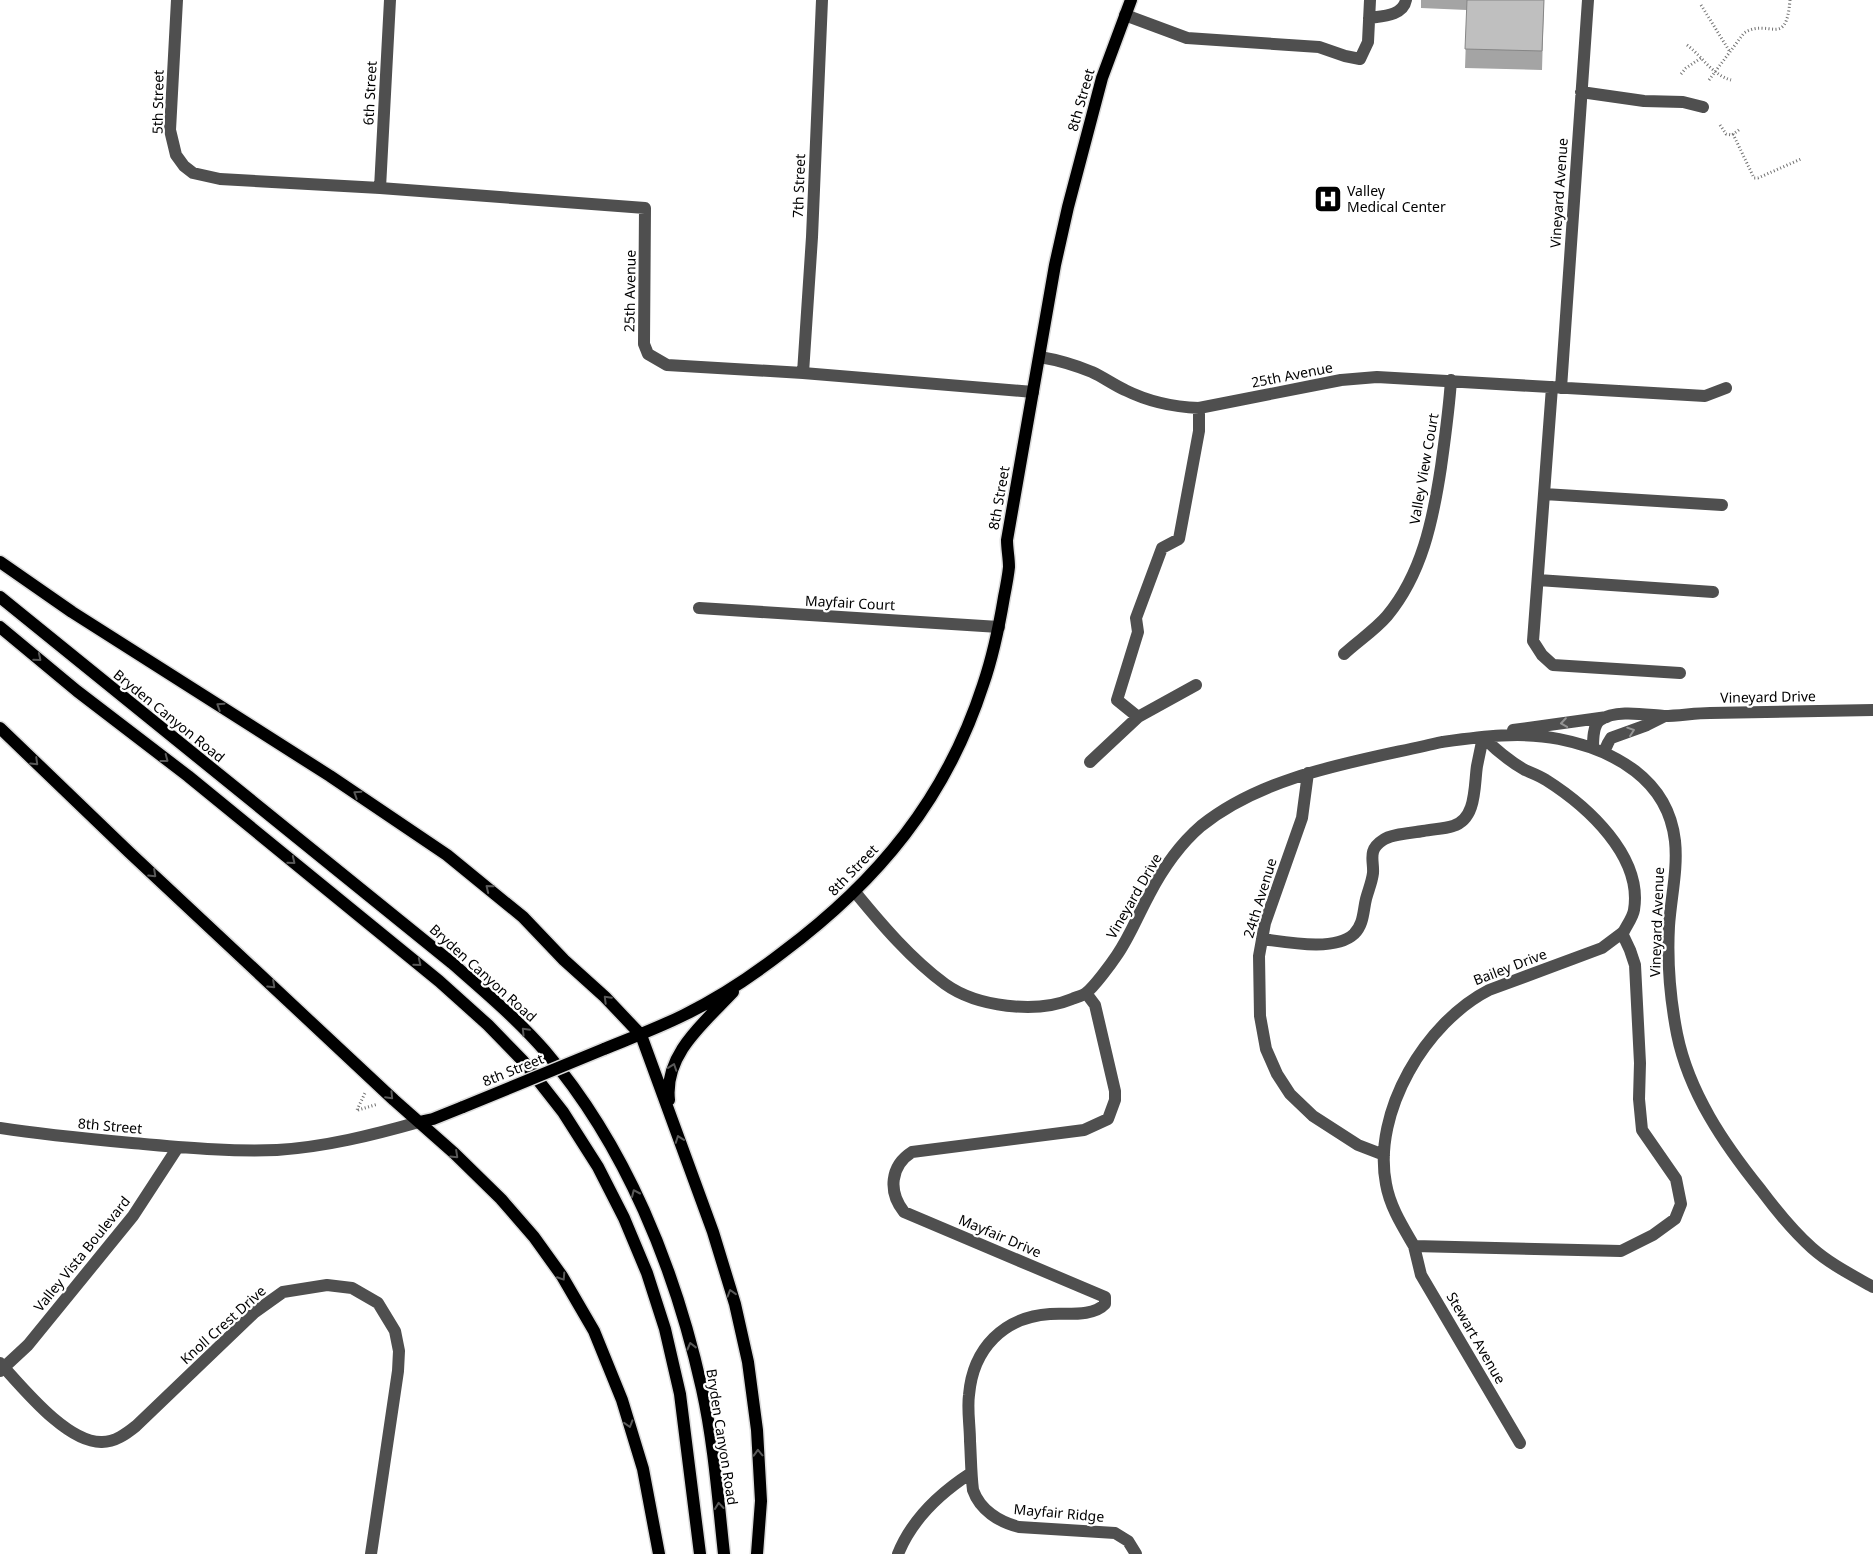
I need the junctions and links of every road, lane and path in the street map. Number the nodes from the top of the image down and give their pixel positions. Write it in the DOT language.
graph roads {
  1 [pos="177,0"];
  2 [pos="390,0"];
  3 [pos="822,0"];
  4 [pos="1131,0"];
  5 [pos="1370,0"];
  6 [pos="1406,0"];
  7 [pos="1588,0"];
  8 [pos="1790,0"];
  9 [pos="1701,5"];
  10 [pos="1125,15"];
  11 [pos="1369,18"];
  12 [pos="1687,45"];
  13 [pos="1730,52"];
  14 [pos="1701,58"];
  15 [pos="1715,73"];
  16 [pos="1681,74"];
  17 [pos="1709,80"];
  18 [pos="1731,80"];
  19 [pos="1581,92"];
  20 [pos="1703,107"];
  21 [pos="1720,125"];
  22 [pos="1740,129"];
  23 [pos="1734,134"];
  24 [pos="1801,159"];
  25 [pos="337,186"];
  26 [pos="380,188"];
  27 [pos="1040,357"];
  28 [pos="803,373"];
  29 [pos="1451,380"];
  30 [pos="1557,387"];
  31 [pos="1726,388"];
  32 [pos="1034,392"];
  33 [pos="1199,408"];
  34 [pos="1544,494"];
  35 [pos="1722,505"];
  36 [pos="0,562"];
  37 [pos="1538,580"];
  38 [pos="1713,592"];
  39 [pos="0,597"];
  40 [pos="700,608"];
  41 [pos="0,627"];
  42 [pos="999,627"];
  43 [pos="1344,654"];
  44 [pos="1680,673"];
  45 [pos="1196,685"];
  46 [pos="1873,710"];
  47 [pos="1612,716"];
  48 [pos="1665,716"];
  49 [pos="1138,717"];
  50 [pos="0,728"];
  51 [pos="1483,737"];
  52 [pos="1598,750"];
  53 [pos="1090,762"];
  54 [pos="1308,773"];
  55 [pos="855,892"];
  56 [pos="1622,933"];
  57 [pos="1262,939"];
  58 [pos="744,980"];
  59 [pos="1086,993"];
  60 [pos="641,1034"];
  61 [pos="670,1115"];
  62 [pos="419,1122"];
  63 [pos="0,1128"];
  64 [pos="178,1147"];
  65 [pos="1384,1155"];
  66 [pos="1414,1246"];
  67 [pos="1873,1287"];
  68 [pos="2,1367"];
  69 [pos="1520,1442"];
  70 [pos="971,1473"];
  71 [pos="371,1554"];
  72 [pos="659,1554"];
  73 [pos="700,1554"];
  74 [pos="724,1554"];
  75 [pos="757,1554"];
  76 [pos="898,1554"];
  77 [pos="1136,1554"];
  1 -- 25 [label="street, 5th Street"];
  2 -- 26 [label="street, 6th Street"];
  3 -- 28 [label="street, 7th Street"];
  4 -- 10 [label="main road, 8th Street"];
  5 -- 11 [label="street"];
  6 -- 11 [label="street"];
  7 -- 19 [label="street, Vineyard Avenue"];
  8 -- 13 [label="path"];
  9 -- 13 [label="path"];
  10 -- 11 [label="street"];
  10 -- 27 [label="main road, 8th Street"];
  12 -- 14 [label="path"];
  13 -- 15 [label="path"];
  14 -- 15 [label="path"];
  14 -- 16 [label="path"];
  15 -- 17 [label="path"];
  15 -- 18 [label="path"];
  19 -- 20 [label="street"];
  19 -- 30 [label="street, Vineyard Avenue"];
  21 -- 23 [label="path"];
  22 -- 23 [label="path"];
  23 -- 24 [label="path"];
  25 -- 26 [label="street, 25th Avenue"];
  26 -- 28 [label="street, 25th Avenue"];
  27 -- 32 [label="main road, 8th Street"];
  27 -- 33 [label="street, 25th Avenue"];
  28 -- 32 [label="street, 25th Avenue"];
  29 -- 30 [label="street, 25th Avenue"];
  29 -- 33 [label="street, 25th Avenue"];
  29 -- 43 [label="street, Valley View Court"];
  30 -- 31 [label="street, 25th Avenue"];
  30 -- 34 [label="street, Vineyard Avenue"];
  32 -- 42 [label="main road, 8th Street"];
  33 -- 49 [label="street"];
  34 -- 35 [label="street"];
  34 -- 37 [label="street, Vineyard Avenue"];
  60 -- 36 [label="main road, one-way"];
  37 -- 38 [label="street"];
  37 -- 44 [label="street, Vineyard Avenue"];
  74 -- 39 [label="main road, Bryden Canyon Road, one-way"];
  40 -- 42 [label="street, Mayfair Court"];
  41 -- 73 [label="main road, one-way"];
  42 -- 55 [label="main road, 8th Street"];
  45 -- 49 [label="street"];
  46 -- 48 [label="street, Vineyard Drive"];
  47 -- 48 [label="street, Vineyard Drive"];
  47 -- 51 [label="street, Vineyard Drive, one-way"];
  47 -- 52 [label="street"];
  52 -- 48 [label="street, Vineyard Drive, one-way"];
  49 -- 53 [label="street"];
  50 -- 62 [label="main road, one-way"];
  51 -- 52 [label="street, Vineyard Drive"];
  51 -- 54 [label="street, Vineyard Drive"];
  51 -- 56 [label="street, Bailey Drive"];
  51 -- 57 [label="street"];
  52 -- 67 [label="street, Vineyard Avenue"];
  54 -- 57 [label="street, 24th Avenue"];
  54 -- 59 [label="street, Vineyard Drive"];
  55 -- 58 [label="main road, 8th Street"];
  55 -- 59 [label="street, Vineyard Drive"];
  56 -- 65 [label="street, Bailey Drive"];
  56 -- 66 [label="street"];
  57 -- 65 [label="street, 24th Avenue"];
  58 -- 60 [label="main road, 8th Street"];
  61 -- 58 [label="main road, one-way"];
  59 -- 70 [label="street, Mayfair Drive"];
  60 -- 61 [label="main road"];
  60 -- 62 [label="main road, 8th Street, bridge"];
  75 -- 61 [label="main road, one-way"];
  62 -- 64 [label="street, 8th Street"];
  62 -- 72 [label="main road, one-way"];
  63 -- 64 [label="street, 8th Street"];
  64 -- 68 [label="street, Valley Vista Boulevard"];
  65 -- 66 [label="street, Bailey Drive"];
  66 -- 69 [label="street, Stewart Avenue"];
  68 -- 71 [label="street, Knoll Crest Drive"];
  70 -- 76 [label="street"];
  70 -- 77 [label="street, Mayfair Ridge"];
}
